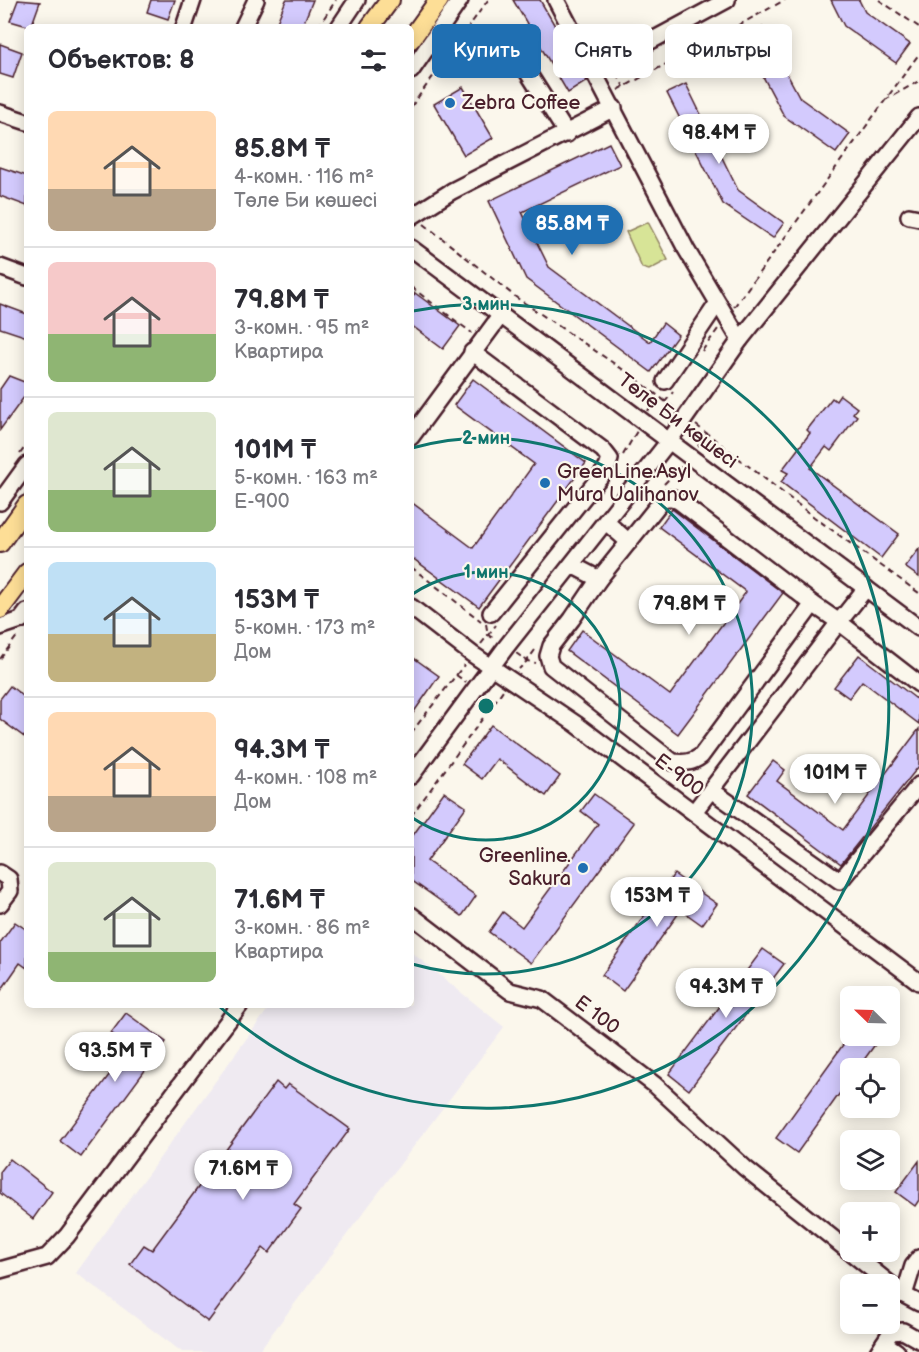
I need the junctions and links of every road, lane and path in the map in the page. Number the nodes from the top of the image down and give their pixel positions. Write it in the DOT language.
graph roads {
  1 [pos="193,0"];
  2 [pos="256,0"];
  3 [pos="336,0"];
  4 [pos="357,0"];
  5 [pos="390,0"];
  6 [pos="439,0"];
  7 [pos="460,0"];
  8 [pos="488,0"];
  9 [pos="556,0"];
  10 [pos="727,0"];
  11 [pos="785,0"];
  12 [pos="879,0"];
  13 [pos="185,24"];
  14 [pos="244,24"];
  15 [pos="320,24"];
  16 [pos="341,24"];
  17 [pos="372,24"];
  18 [pos="569,24"];
  19 [pos="919,27"];
  20 [pos="414,35"];
  21 [pos="653,40"];
  22 [pos="919,54"];
  23 [pos="414,67"];
  24 [pos="531,78"];
  25 [pos="599,78"];
  26 [pos="919,81"];
  27 [pos="611,102"];
  28 [pos="882,102"];
  29 [pos="414,103"];
  30 [pos="0,113"];
  31 [pos="919,117"];
  32 [pos="24,121"];
  33 [pos="919,123"];
  34 [pos="567,134"];
  35 [pos="919,134"];
  36 [pos="902,136"];
  37 [pos="414,215"];
  38 [pos="414,218"];
  39 [pos="414,250"];
  40 [pos="0,267"];
  41 [pos="24,276"];
  42 [pos="414,290"];
  43 [pos="717,304"];
  44 [pos="501,315"];
  45 [pos="726,318"];
  46 [pos="740,340"];
  47 [pos="477,346"];
  48 [pos="699,356"];
  49 [pos="669,387"];
  50 [pos="666,402"];
  51 [pos="685,417"];
  52 [pos="414,433"];
  53 [pos="669,441"];
  54 [pos="24,469"];
  55 [pos="0,502"];
  56 [pos="24,510"];
  57 [pos="606,522"];
  58 [pos="629,542"];
  59 [pos="0,543"];
  60 [pos="572,565"];
  61 [pos="414,569"];
  62 [pos="24,577"];
  63 [pos="599,579"];
  64 [pos="866,588"];
  65 [pos="919,593"];
  66 [pos="813,604"];
  67 [pos="0,609"];
  68 [pos="414,609"];
  69 [pos="24,616"];
  70 [pos="488,619"];
  71 [pos="839,622"];
  72 [pos="0,627"];
  73 [pos="919,628"];
  74 [pos="20,634"];
  75 [pos="472,654"];
  76 [pos="0,659"];
  77 [pos="491,667"];
  78 [pos="919,684"];
  79 [pos="494,703"];
  80 [pos="414,729"];
  81 [pos="414,772"];
  82 [pos="919,785"];
  83 [pos="711,789"];
  84 [pos="414,812"];
  85 [pos="694,812"];
  86 [pos="0,873"];
  87 [pos="0,904"];
  88 [pos="414,917"];
  89 [pos="919,982"];
  90 [pos="238,1008"];
  91 [pos="919,1258"];
  92 [pos="0,1270"];
  93 [pos="904,1295"];
  94 [pos="919,1303"];
  95 [pos="919,1340"];
  96 [pos="886,1349"];
  1 -- 13 [label="street"];
  2 -- 14 [label="street"];
  3 -- 15 [label="path"];
  4 -- 16 [label="street"];
  5 -- 17 [label="main road"];
  6 -- 20 [label="main road"];
  7 -- 23 [label="street"];
  8 -- 29 [label="path"];
  9 -- 18 [label="street"];
  10 -- 21 [label="street"];
  11 -- 27 [label="path"];
  12 -- 19 [label="path"];
  22 -- 28 [label="path"];
  24 -- 34 [label="street"];
  25 -- 27 [label="street"];
  26 -- 28 [label="path"];
  27 -- 34 [label="street"];
  27 -- 43 [label="street"];
  28 -- 45 [label="path"];
  30 -- 32 [label="street"];
  31 -- 36 [label="street"];
  33 -- 36 [label="street"];
  34 -- 37 [label="street"];
  35 -- 36 [label="street"];
  36 -- 46 [label="street"];
  38 -- 50 [label="path"];
  39 -- 44 [label="street, Төле Би көшесі"];
  40 -- 41 [label="street"];
  42 -- 47 [label="path"];
  43 -- 45 [label="street"];
  43 -- 49 [label="street"];
  44 -- 47 [label="street"];
  44 -- 53 [label="street, Төле Би көшесі"];
  45 -- 46 [label="street"];
  45 -- 48 [label="path"];
  46 -- 51 [label="street"];
  47 -- 52 [label="street"];
  47 -- 70 [label="street"];
  49 -- 50 [label="path"];
  50 -- 51 [label="path"];
  51 -- 53 [label="street"];
  51 -- 65 [label="path"];
  53 -- 57 [label="street"];
  53 -- 64 [label="street, Төле Би көшесі"];
  54 -- 55 [label="street"];
  56 -- 59 [label="main road"];
  57 -- 58 [label="street"];
  57 -- 60 [label="street"];
  58 -- 63 [label="street"];
  58 -- 66 [label="street"];
  60 -- 63 [label="street"];
  60 -- 77 [label="street"];
  61 -- 70 [label="path"];
  62 -- 67 [label="main road"];
  63 -- 66 [label="street"];
  64 -- 71 [label="street"];
  64 -- 73 [label="street, Төле Би көшесі"];
  66 -- 71 [label="street"];
  68 -- 75 [label="street, E-900"];
  69 -- 72 [label="street"];
  71 -- 78 [label="street"];
  71 -- 83 [label="street"];
  74 -- 76 [label="path"];
  75 -- 77 [label="street, E-900"];
  75 -- 80 [label="path"];
  77 -- 81 [label="street"];
  77 -- 85 [label="street, E-900"];
  79 -- 84 [label="path"];
  82 -- 83 [label="street"];
  83 -- 85 [label="street"];
  85 -- 89 [label="street, E-900"];
  86 -- 87 [label="street"];
  88 -- 93 [label="street, E 100"];
  90 -- 92 [label="street"];
  91 -- 93 [label="street"];
  93 -- 94 [label="street, E 100"];
  95 -- 96 [label="street"];
}
